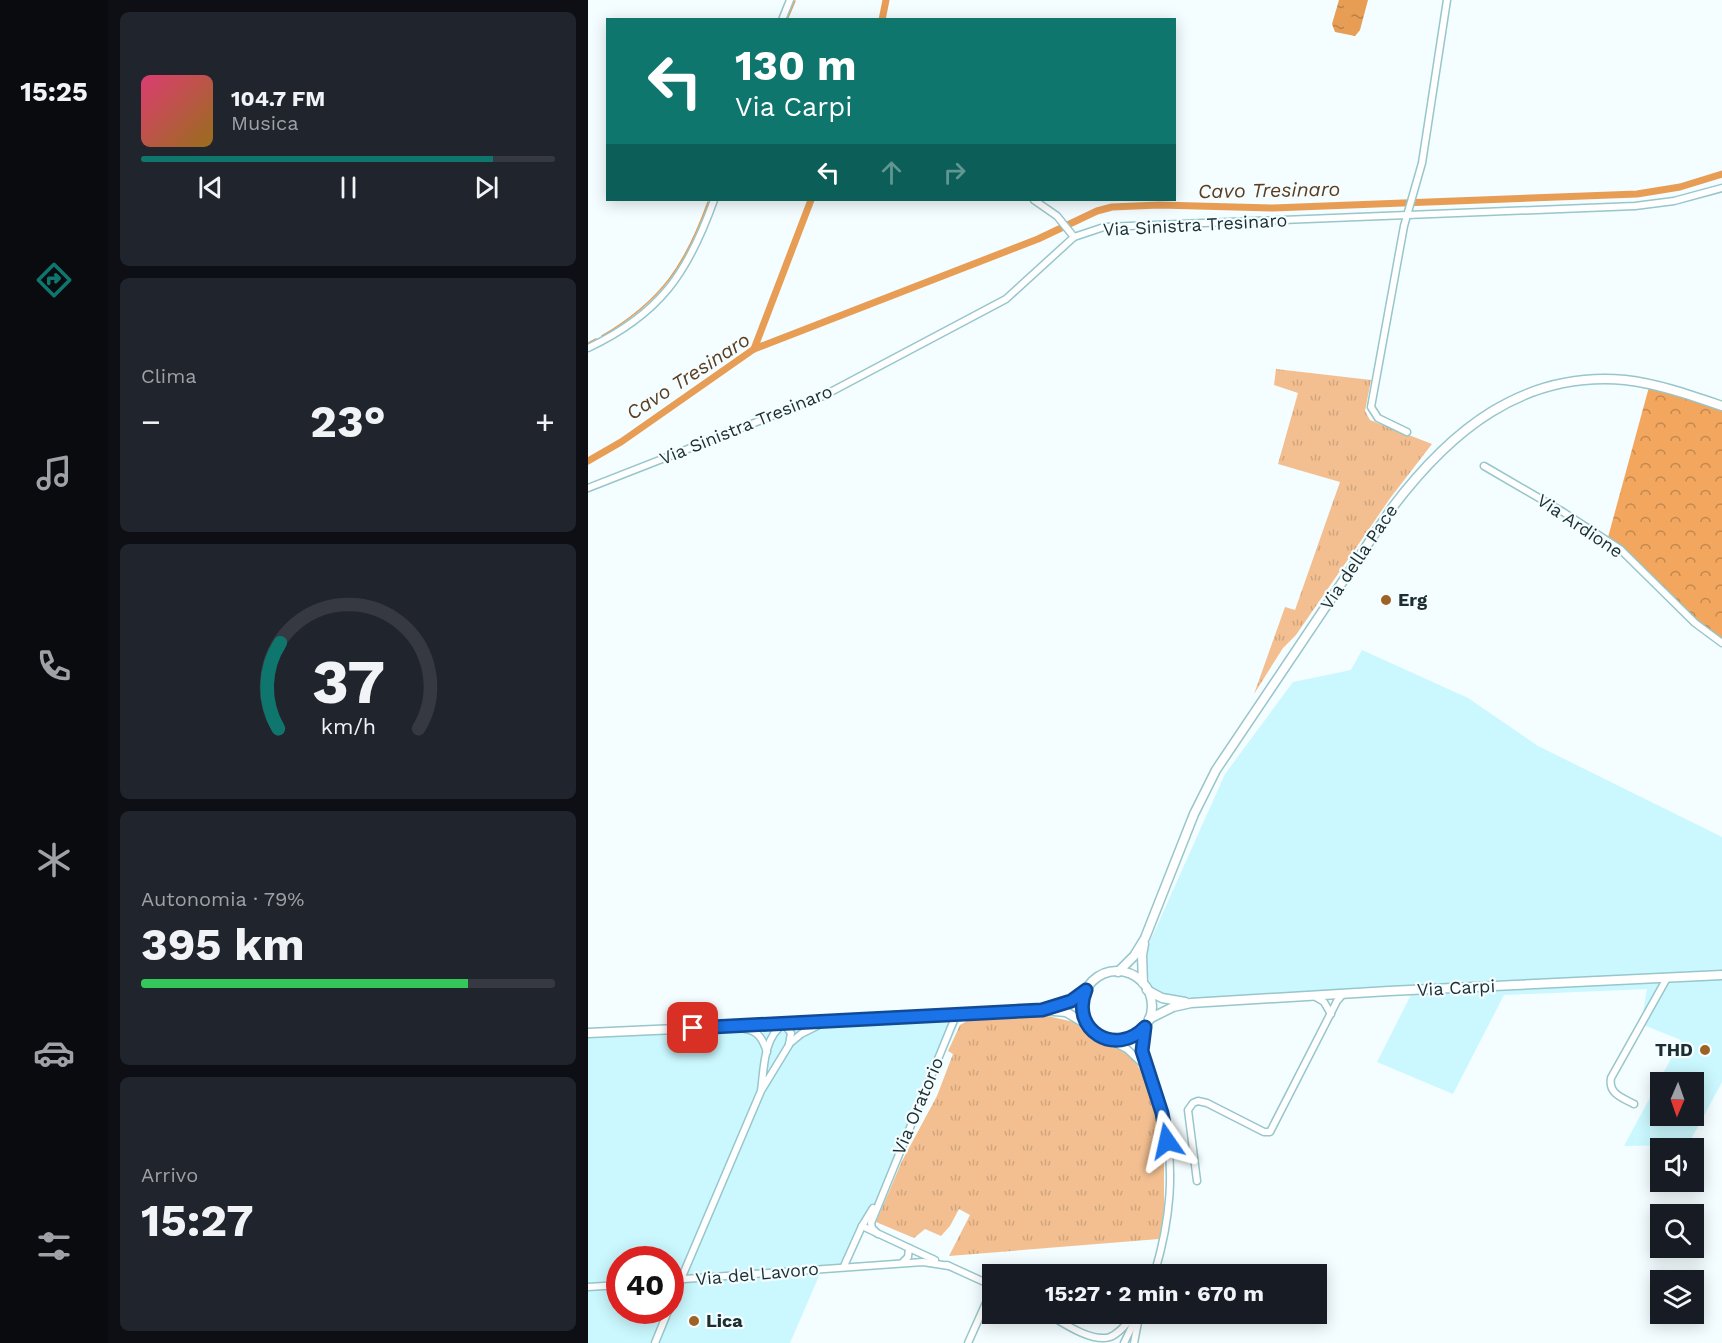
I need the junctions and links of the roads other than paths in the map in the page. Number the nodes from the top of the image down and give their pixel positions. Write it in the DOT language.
graph roads {
  1 [pos="790,0"];
  2 [pos="1447,0"];
  3 [pos="783,18"];
  4 [pos="1722,188"];
  5 [pos="714,201"];
  6 [pos="1035,201"];
  7 [pos="1408,214"];
  8 [pos="1074,237"];
  9 [pos="588,348"];
  10 [pos="1722,406"];
  11 [pos="1407,432"];
  12 [pos="1484,466"];
  13 [pos="588,488"];
  14 [pos="1722,643"];
  15 [pos="1145,938"];
  16 [pos="1118,972"];
  17 [pos="1722,975"];
  18 [pos="1667,978"];
  19 [pos="1145,986"];
  20 [pos="1086,990"];
  21 [pos="1343,994"];
  22 [pos="1314,996"];
  23 [pos="1191,1003"];
  24 [pos="1042,1010"];
  25 [pos="1331,1014"];
  26 [pos="956,1015"];
  27 [pos="827,1022"];
  28 [pos="1147,1023"];
  29 [pos="784,1024"];
  30 [pos="1088,1025"];
  31 [pos="731,1026"];
  32 [pos="588,1033"];
  33 [pos="1111,1041"];
  34 [pos="789,1045"];
  35 [pos="767,1053"];
  36 [pos="1147,1069"];
  37 [pos="760,1091"];
  38 [pos="1634,1104"];
  39 [pos="1197,1181"];
  40 [pos="880,1197"];
  41 [pos="862,1226"];
  42 [pos="878,1234"];
  43 [pos="909,1248"];
  44 [pos="902,1263"];
  45 [pos="1157,1264"];
  46 [pos="844,1266"];
  47 [pos="949,1266"];
  48 [pos="684,1273"];
  49 [pos="684,1280"];
  50 [pos="982,1281"];
  51 [pos="606,1285"];
  52 [pos="588,1287"];
  53 [pos="982,1311"];
  54 [pos="663,1324"];
  55 [pos="1066,1324"];
  56 [pos="1126,1324"];
  57 [pos="1133,1324"];
  58 [pos="1137,1324"];
  59 [pos="1085,1335"];
  60 [pos="655,1343"];
  61 [pos="968,1343"];
  62 [pos="1094,1343"];
  63 [pos="1124,1343"];
  64 [pos="1134,1343"];
  1 -- 3 [label="street"];
  2 -- 7 [label="street"];
  4 -- 7 [label="street, Via Sinistra Tresinaro"];
  5 -- 9 [label="street"];
  6 -- 8 [label="street"];
  7 -- 8 [label="street, Via Sinistra Tresinaro"];
  7 -- 11 [label="street"];
  8 -- 13 [label="street, Via Sinistra Tresinaro"];
  10 -- 15 [label="main road, Via della Pace"];
  12 -- 14 [label="street, Via Ardione"];
  15 -- 16 [label="main road, Via della Pace"];
  15 -- 19 [label="main road, Via della Pace"];
  16 -- 19 [label="main road, Via Carpi"];
  16 -- 20 [label="main road"];
  17 -- 18 [label="main road, Via Carpi"];
  18 -- 21 [label="main road, Via Carpi"];
  18 -- 38 [label="street"];
  19 -- 23 [label="main road, Via Carpi"];
  19 -- 28 [label="main road"];
  20 -- 24 [label="main road"];
  20 -- 30 [label="main road"];
  21 -- 22 [label="main road, Via Carpi"];
  21 -- 25 [label="street"];
  22 -- 23 [label="main road, Via Carpi"];
  22 -- 25 [label="street"];
  23 -- 28 [label="main road, Via Carpi"];
  24 -- 26 [label="main road"];
  24 -- 30 [label="main road"];
  25 -- 39 [label="street"];
  26 -- 27 [label="main road"];
  26 -- 40 [label="street, Via Oratorio"];
  27 -- 29 [label="main road"];
  27 -- 34 [label="street"];
  28 -- 33 [label="main road, Via Carpi"];
  28 -- 36 [label="street"];
  29 -- 31 [label="main road"];
  29 -- 34 [label="street"];
  29 -- 35 [label="street"];
  30 -- 33 [label="main road"];
  31 -- 32 [label="main road"];
  31 -- 35 [label="street"];
  33 -- 36 [label="street"];
  34 -- 37 [label="street"];
  35 -- 37 [label="street"];
  36 -- 45 [label="street"];
  37 -- 48 [label="street"];
  40 -- 41 [label="street, Via Oratorio"];
  40 -- 42 [label="street, Via Oratorio"];
  41 -- 42 [label="street"];
  41 -- 46 [label="street, Via Oratorio"];
  42 -- 43 [label="street"];
  43 -- 44 [label="street"];
  43 -- 47 [label="street"];
  44 -- 46 [label="street"];
  44 -- 47 [label="street"];
  46 -- 49 [label="street, Via del Lavoro"];
  47 -- 50 [label="street"];
  51 -- 52 [label="street"];
  53 -- 61 [label="street"];
  54 -- 60 [label="street"];
  55 -- 59 [label="street"];
  56 -- 59 [label="street"];
  57 -- 63 [label="street"];
  58 -- 64 [label="street"];
  59 -- 62 [label="street"];
}
